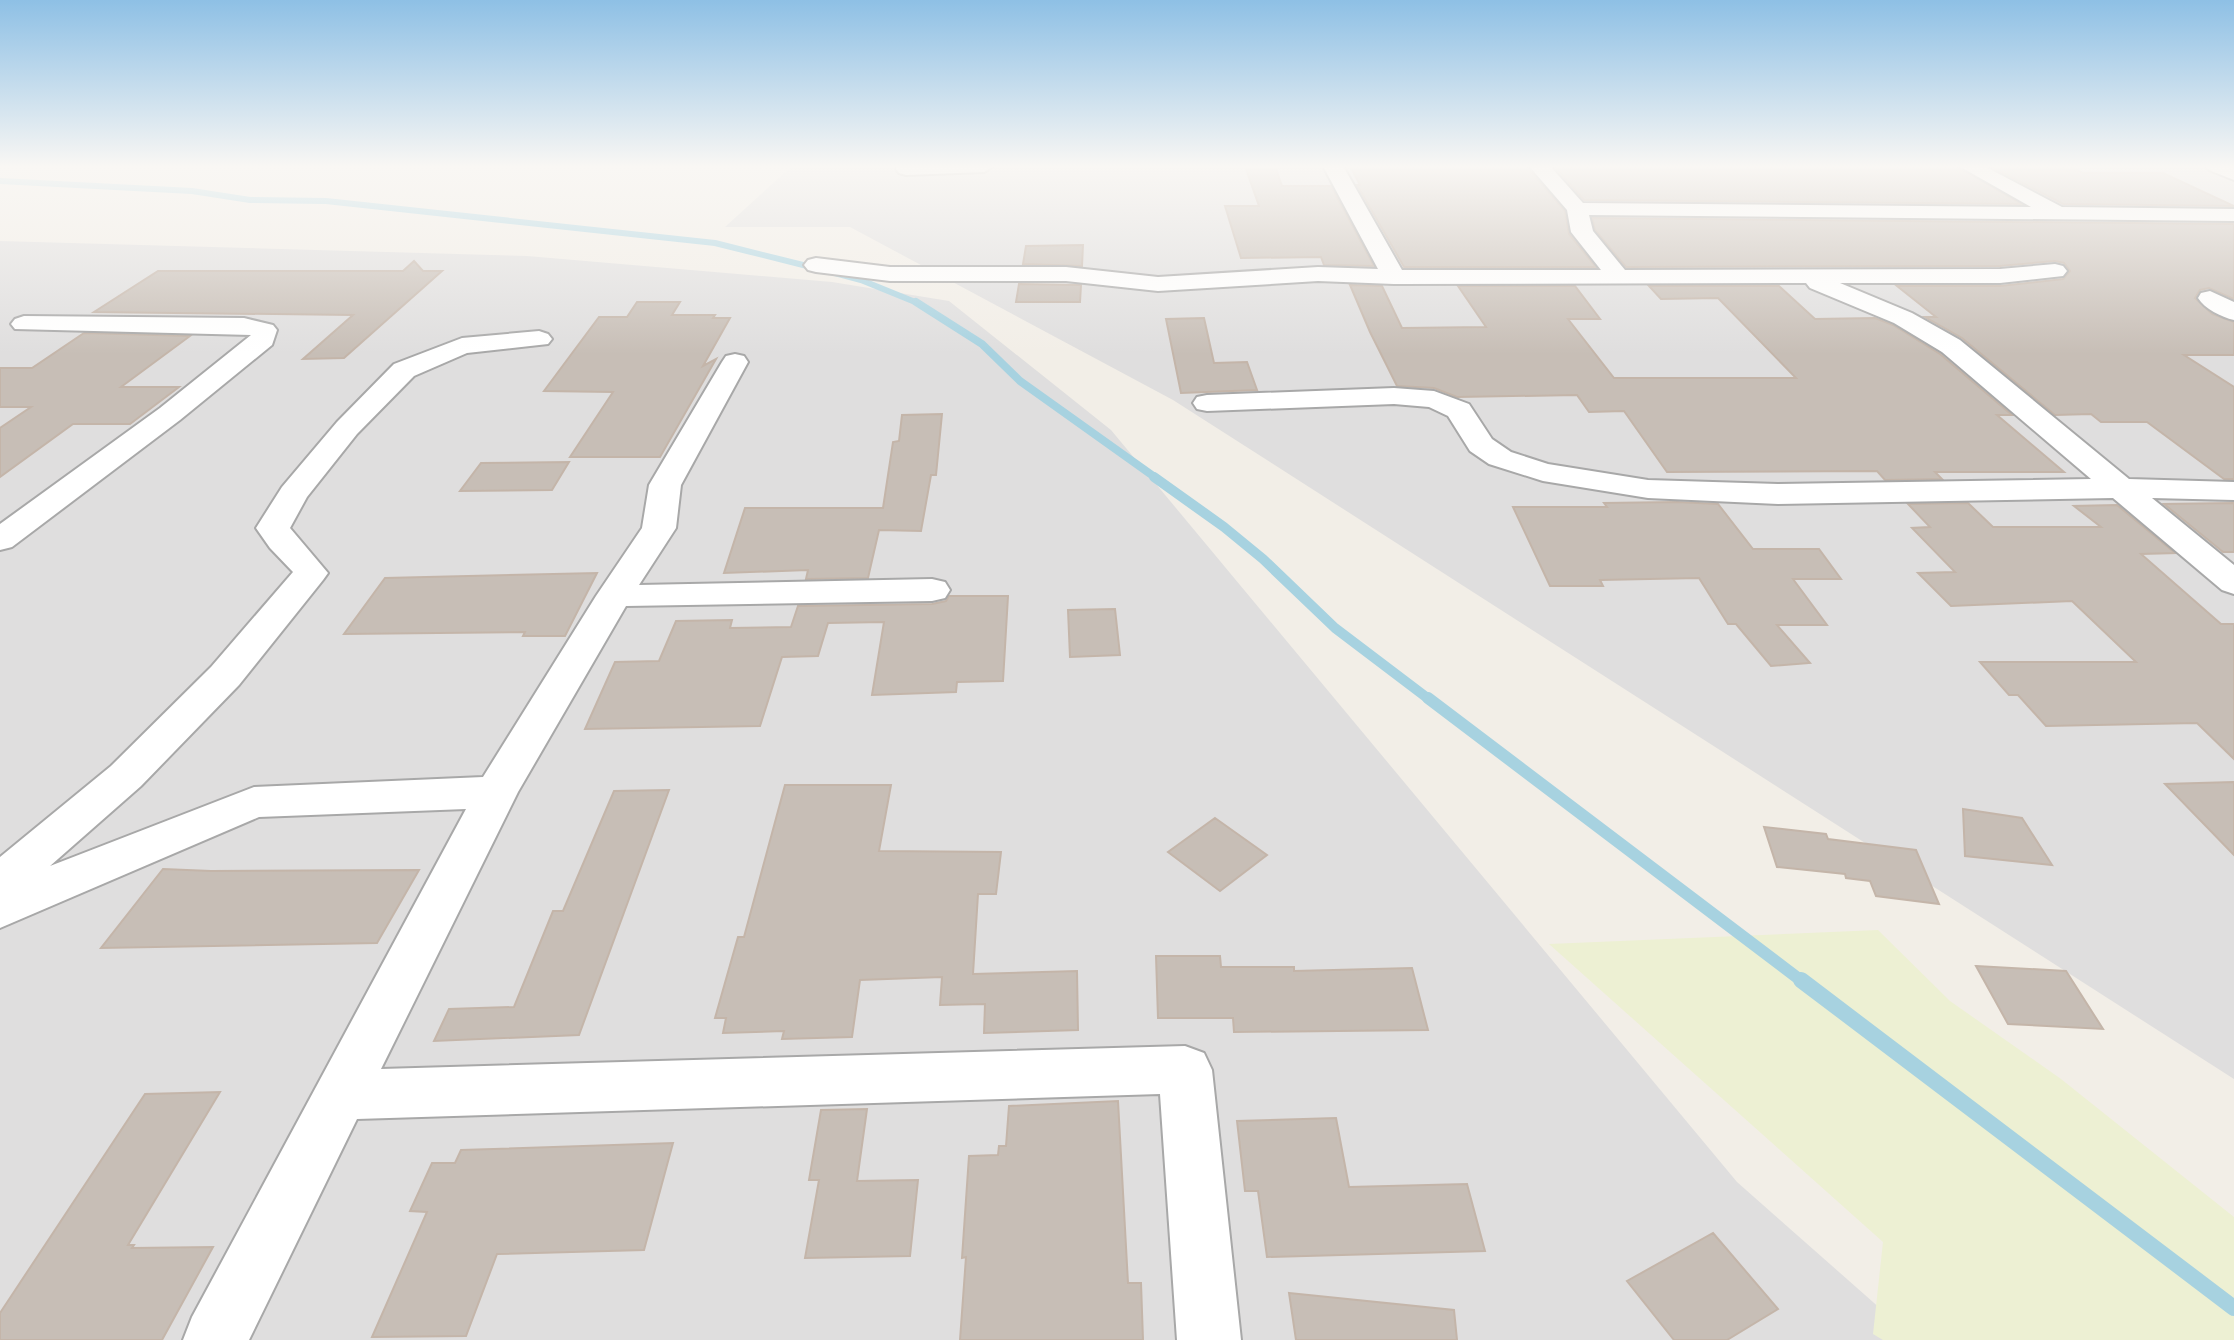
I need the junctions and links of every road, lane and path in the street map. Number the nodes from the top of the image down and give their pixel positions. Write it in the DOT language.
graph roads {
  1 [pos="1367,229"];
  2 [pos="1581,229"];
  3 [pos="816,265"];
  4 [pos="2055,271"];
  5 [pos="1800,276"];
  6 [pos="1619,277"];
  7 [pos="1394,278"];
  8 [pos="2210,298"];
  9 [pos="2234,313"];
  10 [pos="8,327"];
  11 [pos="539,339"];
  12 [pos="735,362"];
  13 [pos="1206,403"];
  14 [pos="2123,488"];
  15 [pos="2234,491"];
  16 [pos="0,540"];
  17 [pos="2234,583"];
  18 [pos="932,590"];
  19 [pos="614,596"];
  20 [pos="496,792"];
  21 [pos="0,884"];
  22 [pos="49,886"];
  23 [pos="0,909"];
  24 [pos="341,1096"];
  25 [pos="215,1340"];
  26 [pos="1209,1340"];
  1 -- 7 [label="street"];
  2 -- 6 [label="street"];
  3 -- 7 [label="street"];
  4 -- 5 [label="street"];
  5 -- 6 [label="street"];
  5 -- 14 [label="street"];
  6 -- 7 [label="street"];
  8 -- 9 [label="street"];
  10 -- 16 [label="street"];
  11 -- 21 [label="street"];
  12 -- 19 [label="street"];
  13 -- 14 [label="street"];
  14 -- 15 [label="street"];
  14 -- 17 [label="street"];
  18 -- 19 [label="street"];
  19 -- 20 [label="street"];
  20 -- 22 [label="street"];
  20 -- 24 [label="street"];
  21 -- 22 [label="street"];
  22 -- 23 [label="street"];
  24 -- 25 [label="street"];
  24 -- 26 [label="street"];
}
